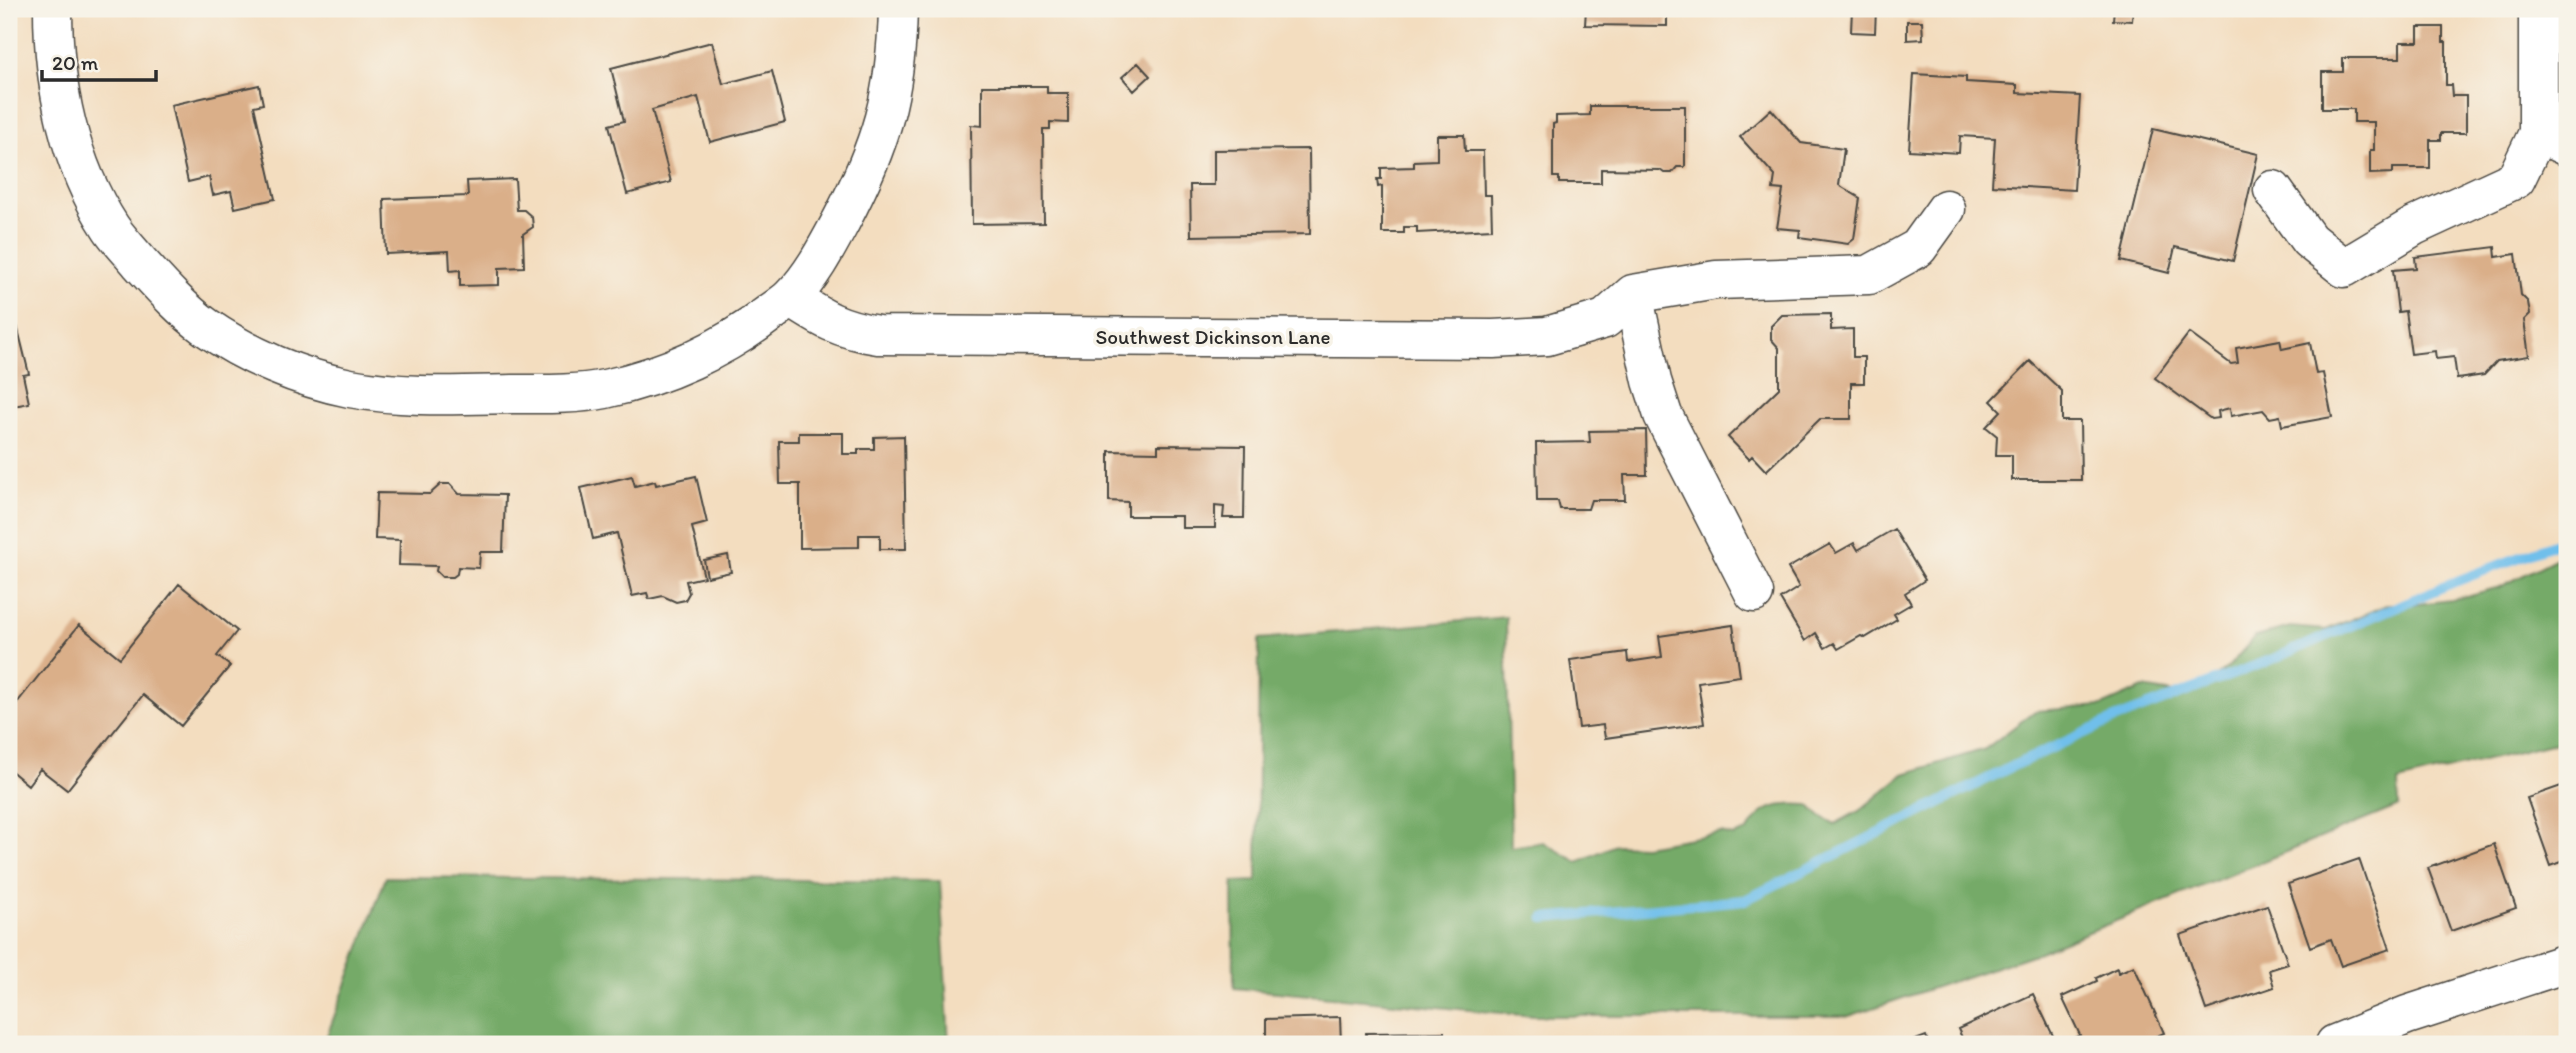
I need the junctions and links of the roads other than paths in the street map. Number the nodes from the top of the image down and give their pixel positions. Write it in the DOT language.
graph roads {
  1 [pos="53,9"];
  2 [pos="898,9"];
  3 [pos="2538,9"];
  4 [pos="2553,140"];
  5 [pos="2273,191"];
  6 [pos="1946,209"];
  7 [pos="1633,295"];
  8 [pos="791,298"];
  9 [pos="1755,593"];
  10 [pos="2567,963"];
  11 [pos="2335,1044"];
  1 -- 8 [label="street"];
  2 -- 8 [label="street"];
  3 -- 4 [label="street"];
  4 -- 5 [label="street"];
  6 -- 7 [label="street"];
  7 -- 8 [label="street, Southwest Dickinson Lane"];
  7 -- 9 [label="street"];
  10 -- 11 [label="street"];
}
